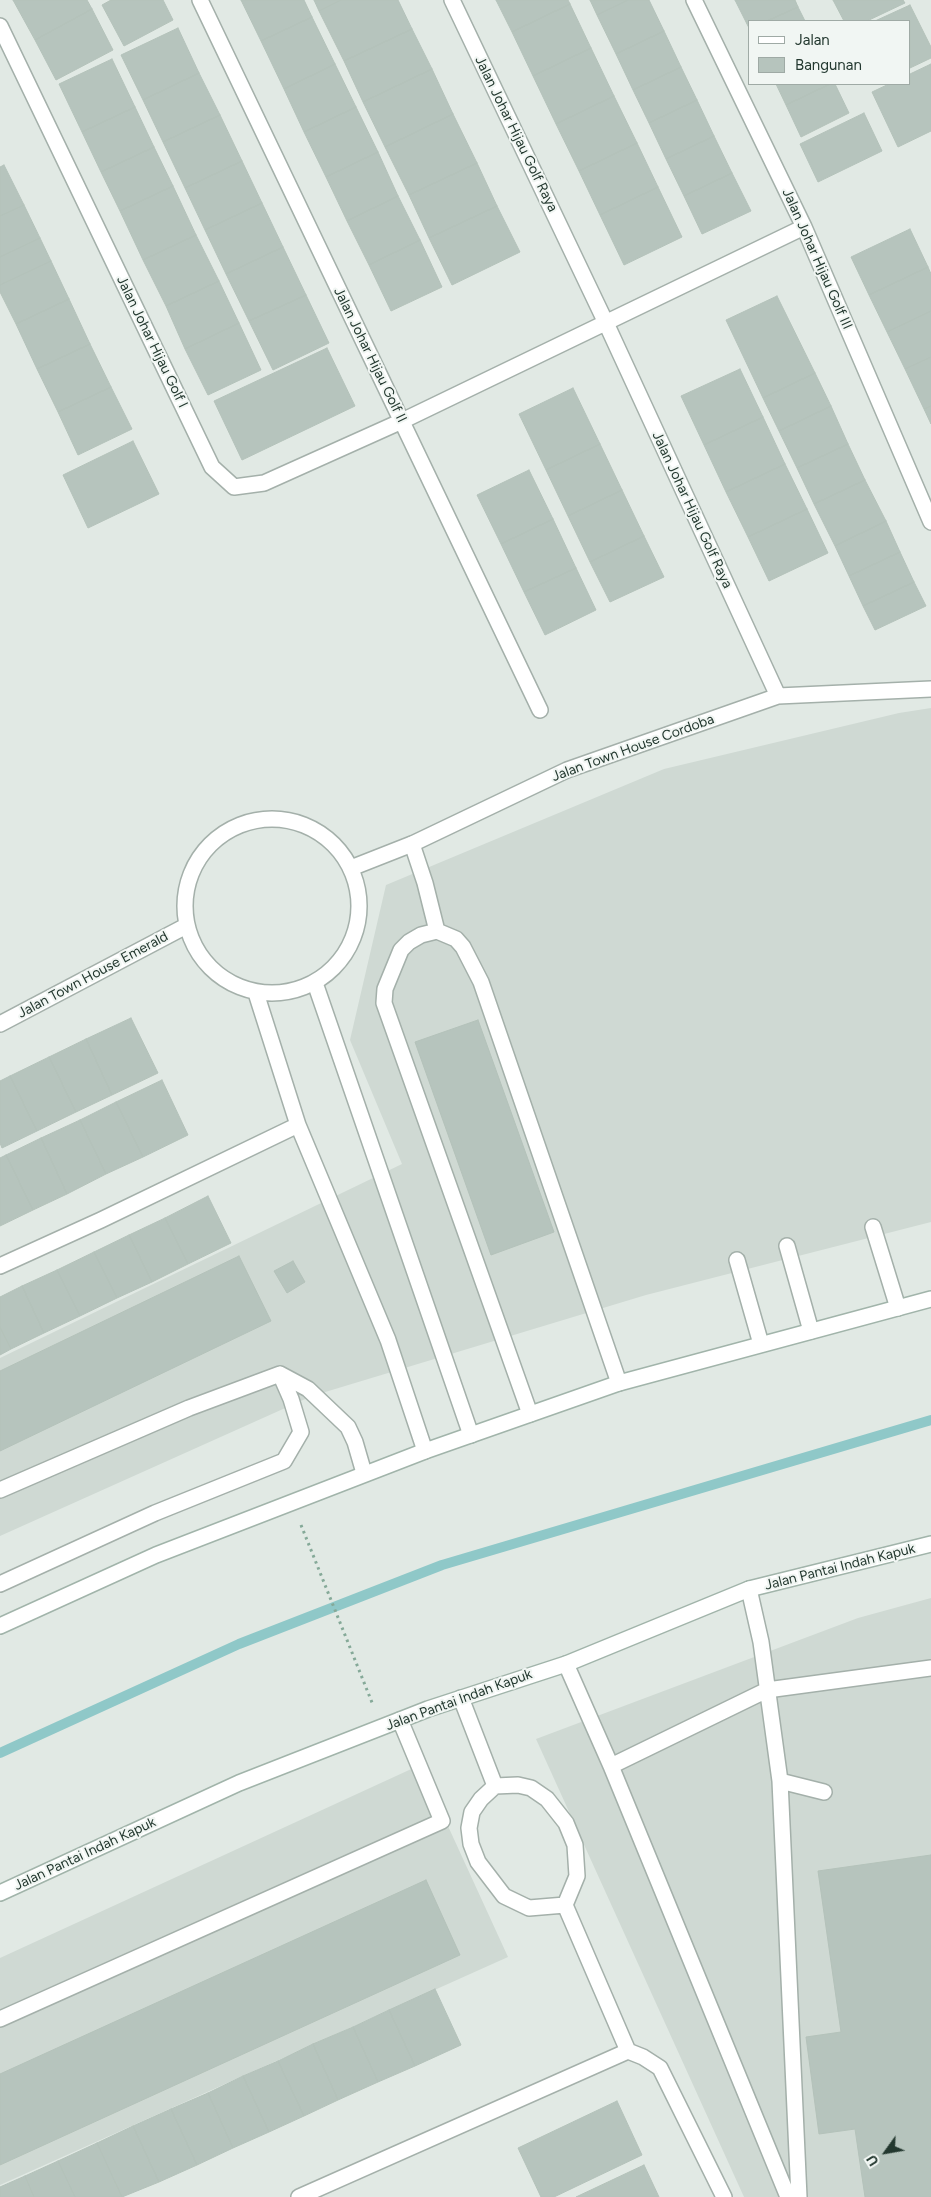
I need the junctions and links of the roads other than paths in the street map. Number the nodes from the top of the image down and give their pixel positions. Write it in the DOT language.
graph roads {
  1 [pos="200,0"];
  2 [pos="452,0"];
  3 [pos="694,0"];
  4 [pos="0,26"];
  5 [pos="804,227"];
  6 [pos="606,323"];
  7 [pos="402,421"];
  8 [pos="931,522"];
  9 [pos="931,689"];
  10 [pos="778,696"];
  11 [pos="540,710"];
  12 [pos="412,844"];
  13 [pos="351,868"];
  14 [pos="186,926"];
  15 [pos="437,931"];
  16 [pos="315,983"];
  17 [pos="256,993"];
  18 [pos="0,1024"];
  19 [pos="298,1125"];
  20 [pos="873,1226"];
  21 [pos="788,1246"];
  22 [pos="738,1260"];
  23 [pos="0,1266"];
  24 [pos="931,1299"];
  25 [pos="898,1308"];
  26 [pos="811,1331"];
  27 [pos="761,1344"];
  28 [pos="280,1374"];
  29 [pos="619,1383"];
  30 [pos="530,1414"];
  31 [pos="471,1435"];
  32 [pos="425,1451"];
  33 [pos="364,1473"];
  34 [pos="0,1490"];
  35 [pos="931,1544"];
  36 [pos="0,1584"];
  37 [pos="749,1589"];
  38 [pos="0,1626"];
  39 [pos="566,1664"];
  40 [pos="931,1668"];
  41 [pos="767,1690"];
  42 [pos="461,1698"];
  43 [pos="400,1720"];
  44 [pos="611,1766"];
  45 [pos="780,1781"];
  46 [pos="495,1786"];
  47 [pos="824,1792"];
  48 [pos="0,1893"];
  49 [pos="564,1905"];
  50 [pos="0,2019"];
  51 [pos="628,2051"];
  52 [pos="300,2197"];
  53 [pos="724,2197"];
  54 [pos="788,2197"];
  55 [pos="799,2197"];
  1 -- 7 [label="street, Jalan Johar Hijau Golf II"];
  2 -- 6 [label="street, Jalan Johar Hijau Golf Raya"];
  3 -- 5 [label="street, Jalan Johar Hijau Golf III"];
  4 -- 7 [label="street, Jalan Johar Hijau Golf I"];
  5 -- 6 [label="street"];
  5 -- 8 [label="street, Jalan Johar Hijau Golf III"];
  6 -- 7 [label="street"];
  6 -- 10 [label="street, Jalan Johar Hijau Golf Raya"];
  7 -- 11 [label="street, Jalan Johar Hijau Golf II"];
  9 -- 10 [label="street, Jalan Town House Cordoba"];
  10 -- 12 [label="street, Jalan Town House Cordoba"];
  12 -- 13 [label="street, Jalan Town House Cordoba"];
  12 -- 15 [label="street"];
  13 -- 14 [label="street"];
  13 -- 16 [label="street"];
  14 -- 17 [label="street"];
  14 -- 18 [label="street, Jalan Town House Emerald"];
  15 -- 29 [label="street"];
  15 -- 30 [label="street"];
  16 -- 17 [label="street"];
  16 -- 31 [label="street"];
  17 -- 19 [label="street"];
  19 -- 23 [label="street"];
  19 -- 32 [label="street"];
  20 -- 25 [label="street"];
  21 -- 26 [label="street"];
  22 -- 27 [label="street"];
  24 -- 25 [label="street"];
  25 -- 26 [label="street"];
  26 -- 27 [label="street"];
  27 -- 29 [label="street"];
  28 -- 33 [label="street"];
  28 -- 34 [label="street"];
  28 -- 36 [label="street"];
  29 -- 30 [label="street"];
  30 -- 31 [label="street"];
  31 -- 32 [label="street"];
  32 -- 33 [label="street"];
  33 -- 38 [label="street"];
  35 -- 37 [label="street, Jalan Pantai Indah Kapuk"];
  37 -- 39 [label="street, Jalan Pantai Indah Kapuk"];
  37 -- 41 [label="street"];
  39 -- 42 [label="street, Jalan Pantai Indah Kapuk"];
  39 -- 44 [label="street"];
  40 -- 41 [label="street"];
  41 -- 44 [label="street"];
  41 -- 45 [label="street"];
  42 -- 43 [label="street, Jalan Pantai Indah Kapuk"];
  42 -- 46 [label="street"];
  43 -- 48 [label="street, Jalan Pantai Indah Kapuk"];
  43 -- 50 [label="street"];
  44 -- 54 [label="street"];
  45 -- 47 [label="street"];
  45 -- 55 [label="street"];
  46 -- 49 [label="street"];
  46 -- 49 [label="street"];
  49 -- 51 [label="street"];
  51 -- 52 [label="street"];
  51 -- 53 [label="street"];
}
